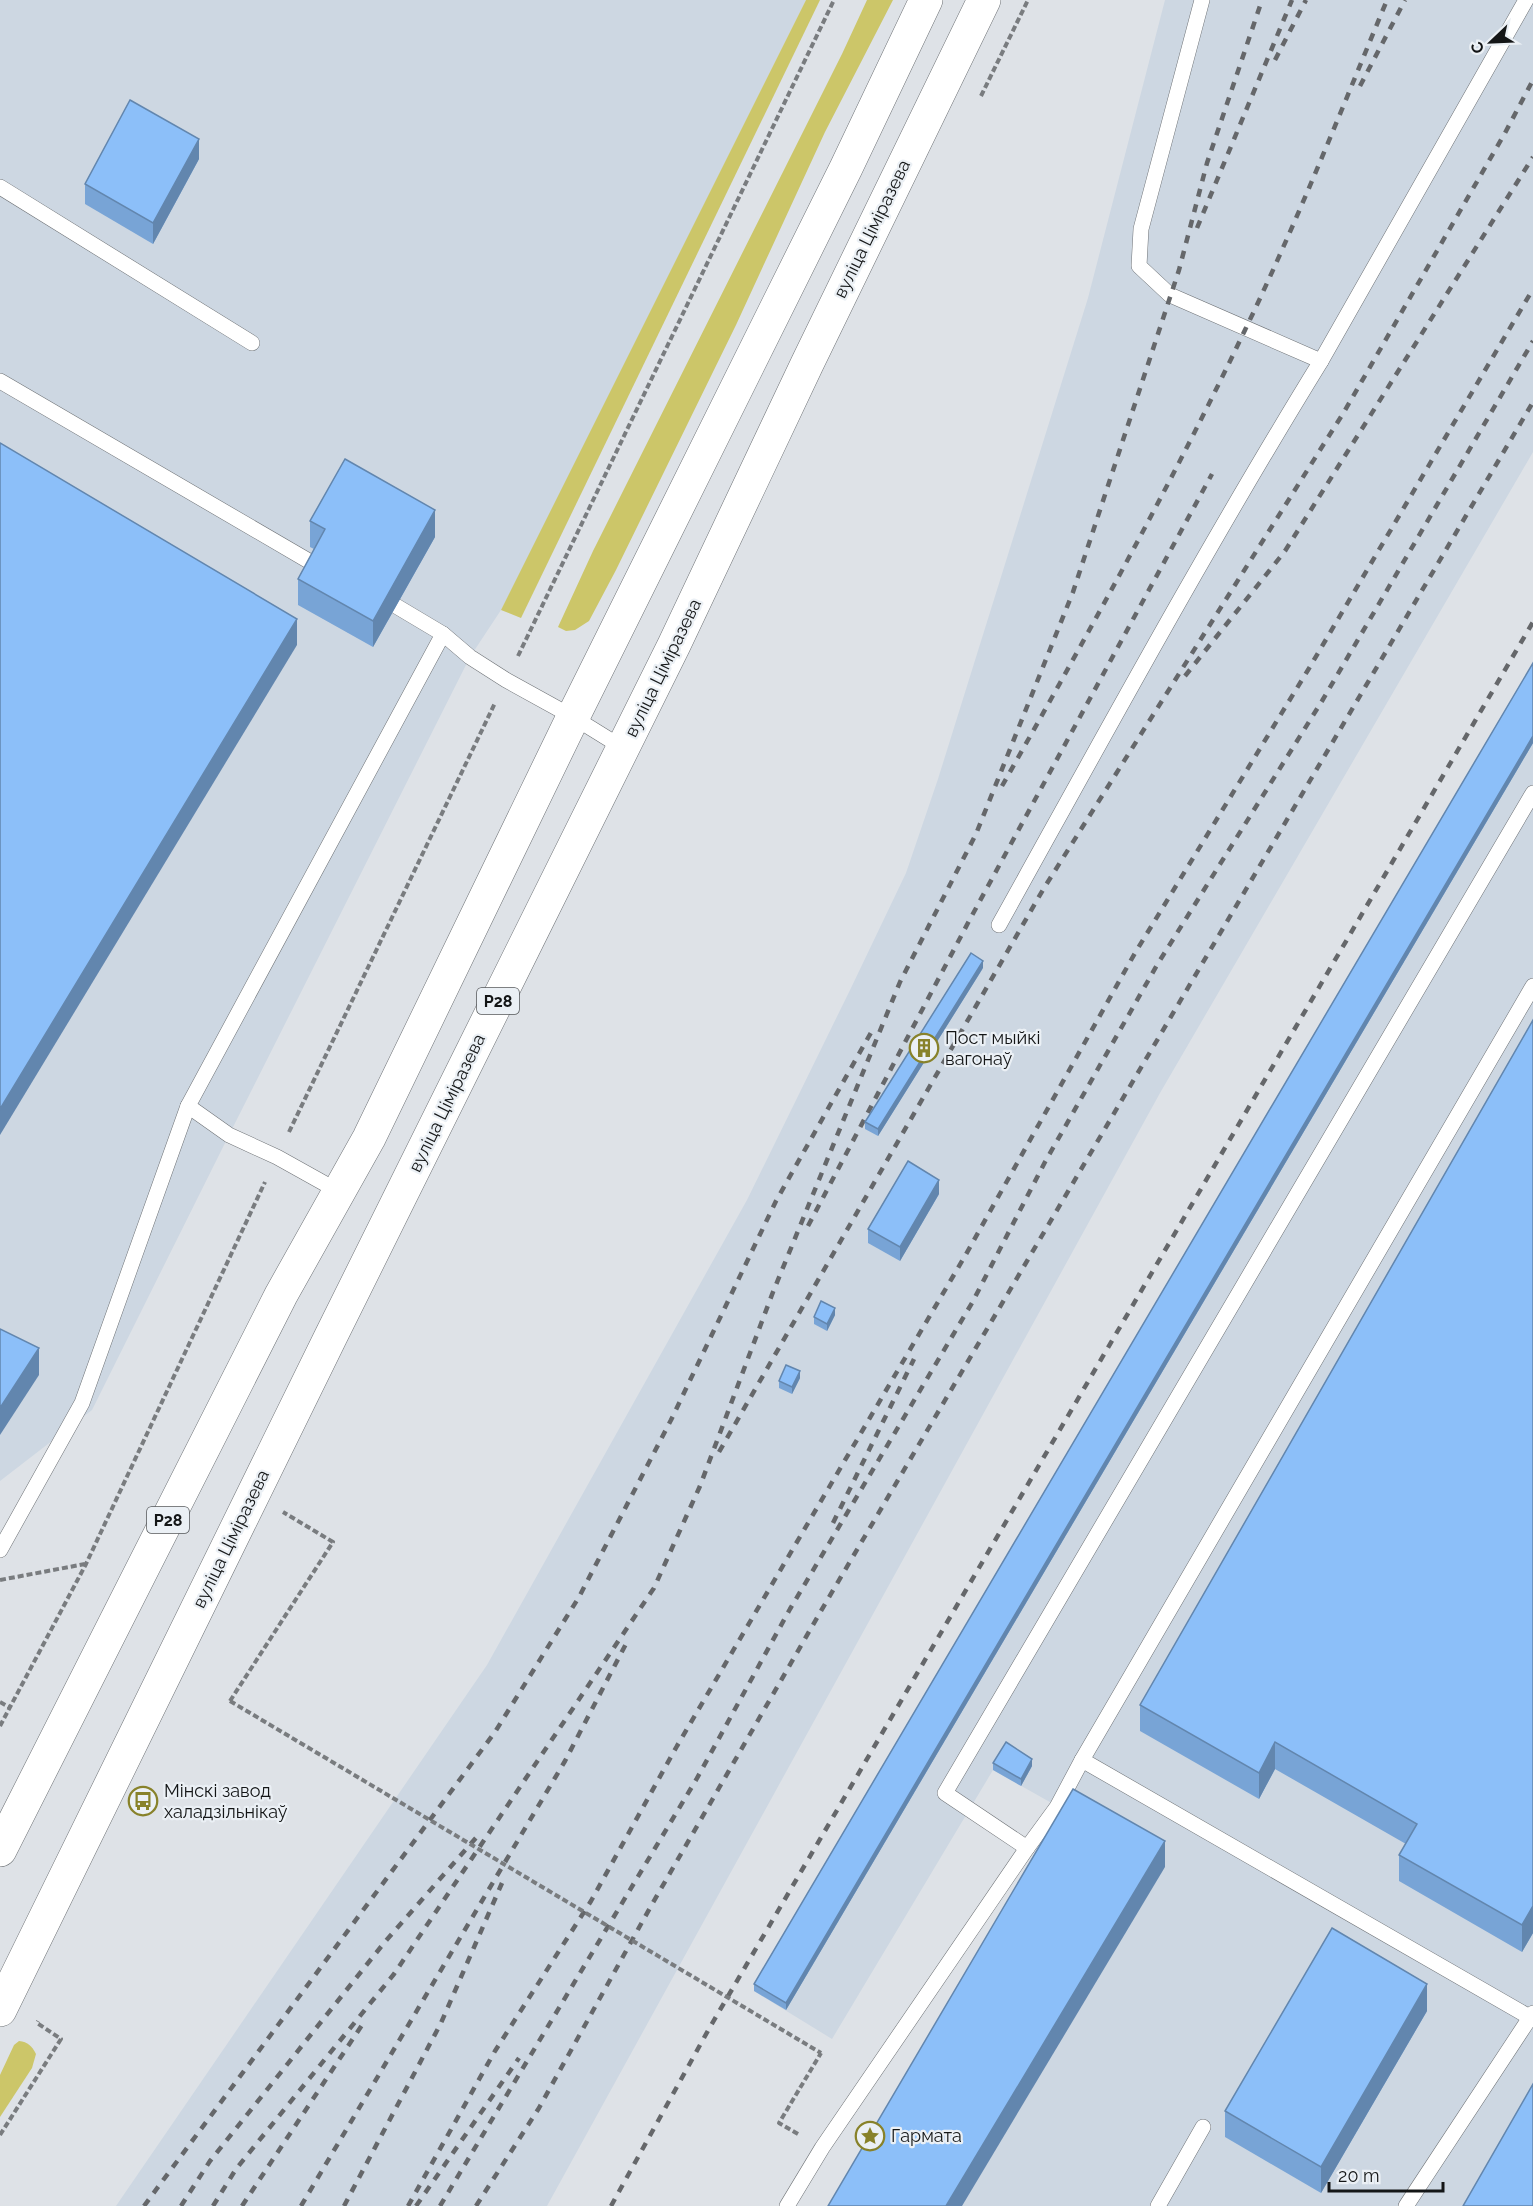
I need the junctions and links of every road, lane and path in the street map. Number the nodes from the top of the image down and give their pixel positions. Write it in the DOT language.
graph roads {
  1 [pos="834,0"];
  2 [pos="926,0"];
  3 [pos="984,0"];
  4 [pos="1202,0"];
  5 [pos="1526,0"];
  6 [pos="0,188"];
  7 [pos="252,343"];
  8 [pos="1321,361"];
  9 [pos="0,381"];
  10 [pos="319,567"];
  11 [pos="396,606"];
  12 [pos="443,634"];
  13 [pos="506,680"];
  14 [pos="573,717"];
  15 [pos="624,748"];
  16 [pos="1533,794"];
  17 [pos="999,925"];
  18 [pos="1533,986"];
  19 [pos="188,1106"];
  20 [pos="277,1157"];
  21 [pos="338,1191"];
  22 [pos="283,1512"];
  23 [pos="0,1550"];
  24 [pos="86,1564"];
  25 [pos="0,1580"];
  26 [pos="0,1702"];
  27 [pos="9,1707"];
  28 [pos="0,1726"];
  29 [pos="1082,1760"];
  30 [pos="1027,1848"];
  31 [pos="0,1850"];
  32 [pos="0,2010"];
  33 [pos="1532,2017"];
  34 [pos="779,2123"];
  35 [pos="1203,2127"];
  36 [pos="787,2206"];
  37 [pos="1158,2206"];
  38 [pos="1406,2206"];
  1 -- 13 [label="path"];
  2 -- 14 [label="main road, Р28"];
  3 -- 15 [label="main road, вуліца Ціміразева / Р28"];
  4 -- 8 [label="lane"];
  5 -- 8 [label="lane"];
  6 -- 7 [label="lane"];
  8 -- 17 [label="lane"];
  9 -- 10 [label="lane"];
  11 -- 12 [label="lane"];
  12 -- 13 [label="lane"];
  12 -- 19 [label="lane"];
  13 -- 14 [label="lane"];
  13 -- 20 [label="path"];
  14 -- 15 [label="lane"];
  14 -- 21 [label="main road, Р28"];
  15 -- 32 [label="main road, вуліца Ціміразева / Р28"];
  16 -- 30 [label="lane"];
  18 -- 29 [label="lane"];
  19 -- 20 [label="lane"];
  19 -- 23 [label="lane"];
  20 -- 21 [label="lane"];
  20 -- 24 [label="path"];
  21 -- 31 [label="main road, Р28"];
  22 -- 34 [label="path, bridge"];
  24 -- 25 [label="path"];
  24 -- 27 [label="path"];
  26 -- 27 [label="path"];
  27 -- 28 [label="path"];
  29 -- 30 [label="lane"];
  29 -- 33 [label="lane"];
  30 -- 36 [label="lane"];
  33 -- 38 [label="lane"];
  35 -- 37 [label="lane"];
}
